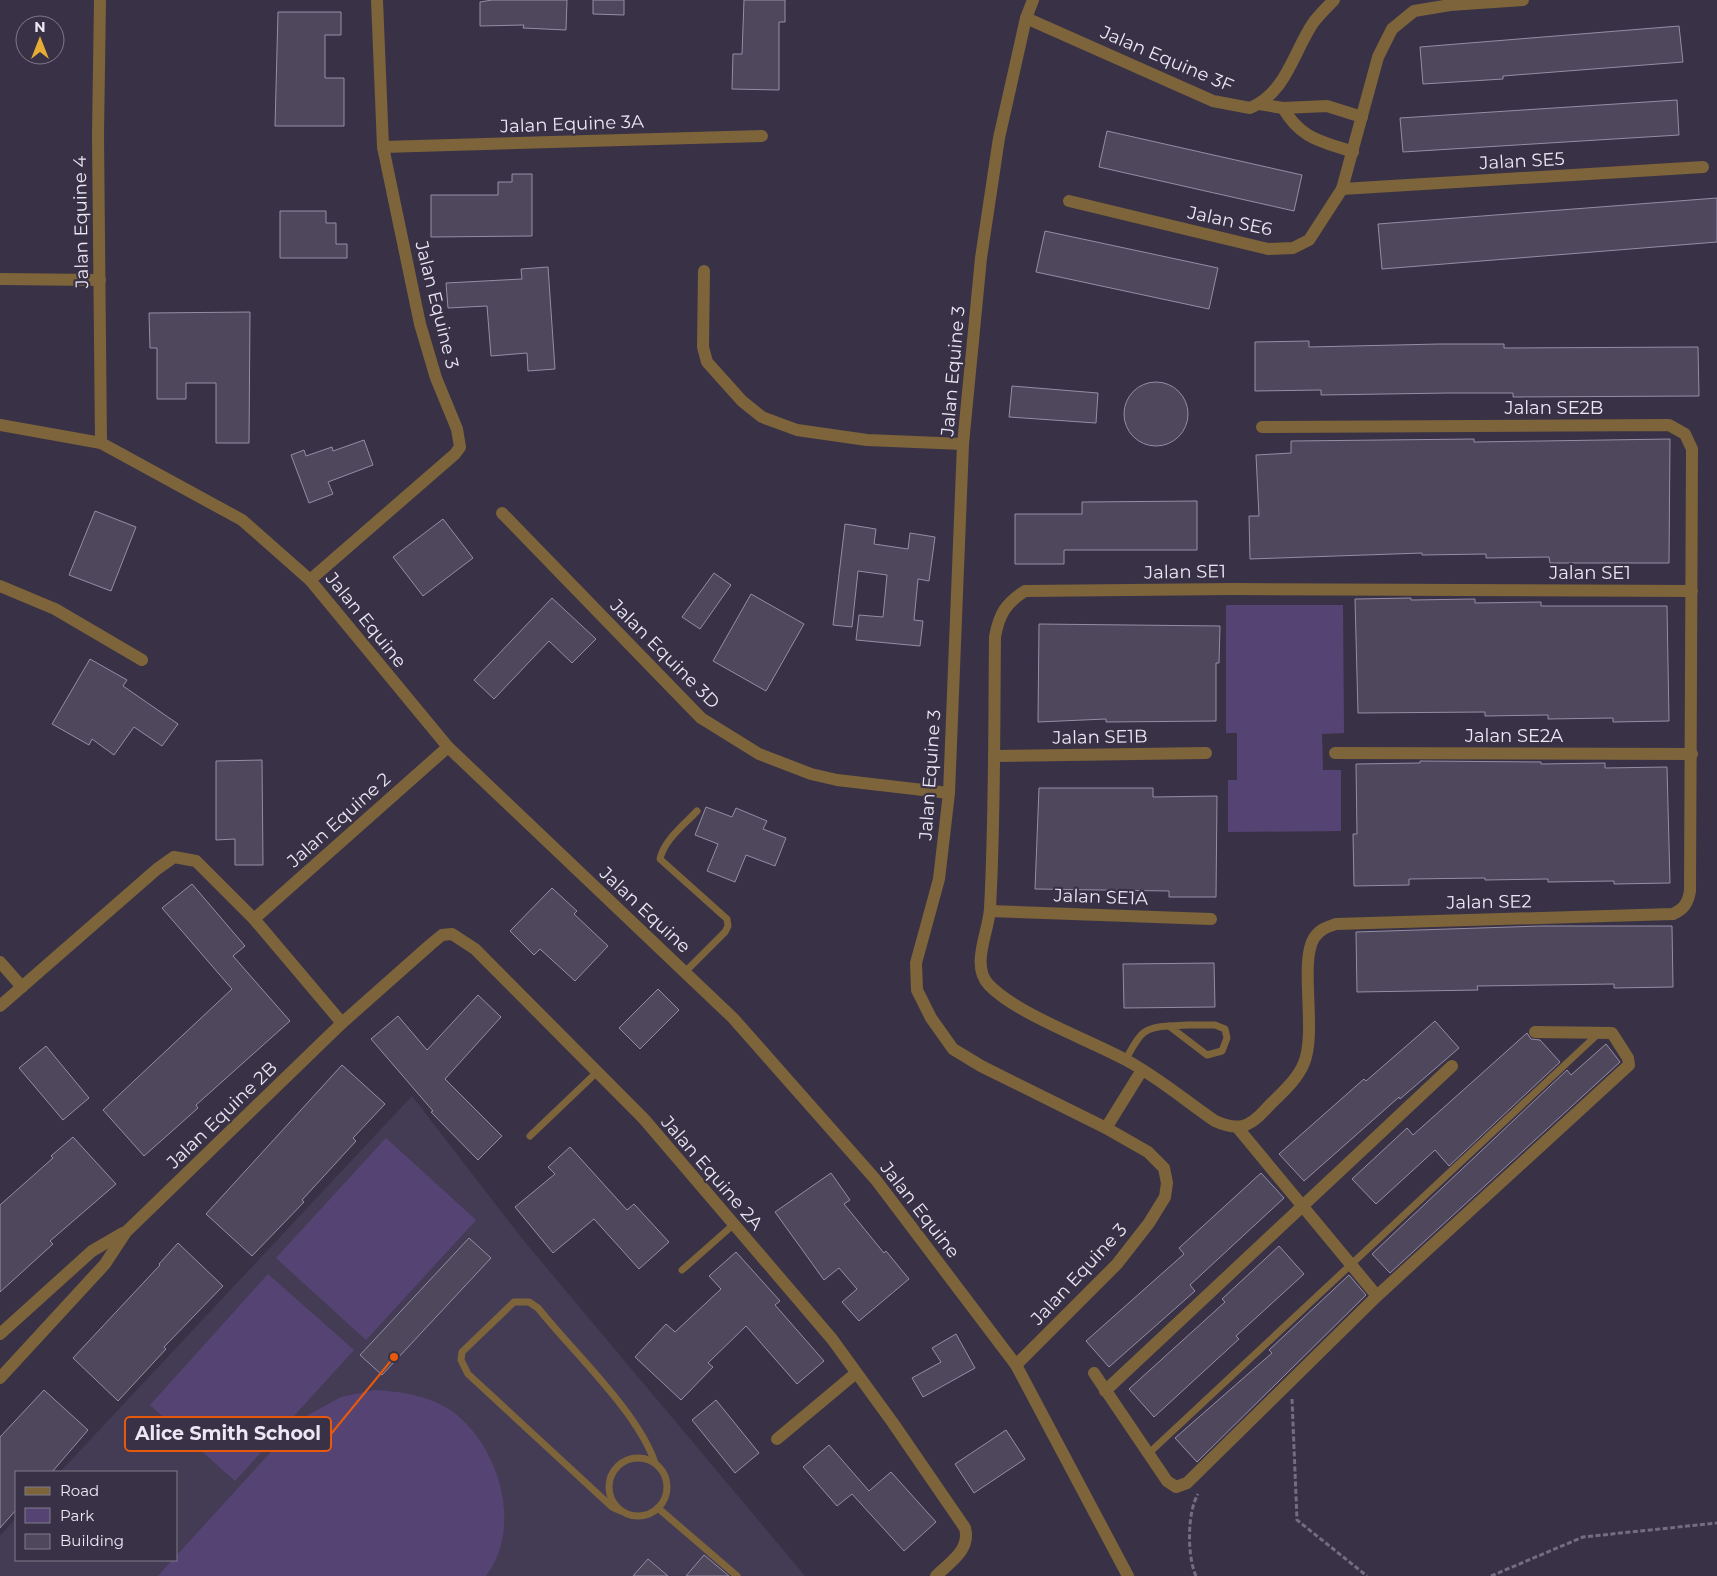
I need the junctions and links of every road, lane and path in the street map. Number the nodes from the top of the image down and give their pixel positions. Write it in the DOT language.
graph roads {
  1 [pos="100,0"];
  2 [pos="377,0"];
  3 [pos="1033,0"];
  4 [pos="1334,0"];
  5 [pos="1523,0"];
  6 [pos="1026,18"];
  7 [pos="1259,104"];
  8 [pos="1283,108"];
  9 [pos="1362,117"];
  10 [pos="762,136"];
  11 [pos="383,147"];
  12 [pos="1353,152"];
  13 [pos="1703,167"];
  14 [pos="1342,189"];
  15 [pos="1069,201"];
  16 [pos="704,272"];
  17 [pos="0,278"];
  18 [pos="100,280"];
  19 [pos="0,425"];
  20 [pos="1262,427"];
  21 [pos="101,443"];
  22 [pos="963,444"];
  23 [pos="502,513"];
  24 [pos="310,580"];
  25 [pos="0,586"];
  26 [pos="1692,590"];
  27 [pos="142,660"];
  28 [pos="448,747"];
  29 [pos="1206,753"];
  30 [pos="1335,753"];
  31 [pos="1692,754"];
  32 [pos="994,756"];
  33 [pos="949,793"];
  34 [pos="697,811"];
  35 [pos="990,910"];
  36 [pos="254,919"];
  37 [pos="1211,919"];
  38 [pos="0,962"];
  39 [pos="685,972"];
  40 [pos="22,987"];
  41 [pos="0,1006"];
  42 [pos="342,1023"];
  43 [pos="1170,1026"];
  44 [pos="1535,1032"];
  45 [pos="1599,1032"];
  46 [pos="1126,1060"];
  47 [pos="1452,1066"];
  48 [pos="1142,1070"];
  49 [pos="597,1072"];
  50 [pos="1237,1127"];
  51 [pos="1106,1128"];
  52 [pos="530,1136"];
  53 [pos="1303,1206"];
  54 [pos="733,1225"];
  55 [pos="126,1232"];
  56 [pos="1351,1264"];
  57 [pos="682,1270"];
  58 [pos="1377,1296"];
  59 [pos="0,1334"];
  60 [pos="1016,1365"];
  61 [pos="856,1373"];
  62 [pos="1094,1373"];
  63 [pos="0,1378"];
  64 [pos="1106,1391"];
  65 [pos="1285,1405"];
  66 [pos="777,1439"];
  67 [pos="1148,1454"];
  68 [pos="655,1464"];
  69 [pos="1202,1489"];
  70 [pos="658,1508"];
  71 [pos="621,1511"];
  72 [pos="1717,1523"];
  73 [pos="737,1576"];
  74 [pos="936,1576"];
  75 [pos="1128,1576"];
  76 [pos="1196,1576"];
  77 [pos="1367,1576"];
  78 [pos="1491,1576"];
  1 -- 18 [label="street, Jalan Equine 4"];
  2 -- 11 [label="street, Jalan Equine 3"];
  3 -- 6 [label="street, Jalan Equine 3"];
  4 -- 7 [label="street"];
  5 -- 9 [label="street, Jalan SE6"];
  6 -- 7 [label="street, Jalan Equine 3F"];
  6 -- 22 [label="street, Jalan Equine 3"];
  7 -- 8 [label="street, Jalan Equine 3F"];
  8 -- 9 [label="street, Jalan Equine 3F"];
  8 -- 12 [label="street"];
  9 -- 12 [label="street, Jalan SE6"];
  10 -- 11 [label="street, Jalan Equine 3A"];
  11 -- 24 [label="street, Jalan Equine 3"];
  12 -- 14 [label="street, Jalan SE6"];
  13 -- 14 [label="street, Jalan SE5"];
  14 -- 15 [label="street, Jalan SE6"];
  16 -- 22 [label="street"];
  17 -- 18 [label="street"];
  18 -- 21 [label="street, Jalan Equine 4"];
  19 -- 21 [label="street, Jalan Equine"];
  20 -- 26 [label="street, Jalan SE2B"];
  21 -- 24 [label="street, Jalan Equine"];
  22 -- 33 [label="street, Jalan Equine 3"];
  23 -- 33 [label="street, Jalan Equine 3D"];
  24 -- 28 [label="street, Jalan Equine"];
  25 -- 27 [label="street"];
  26 -- 31 [label="street, Jalan SE2"];
  26 -- 32 [label="street, Jalan SE1"];
  28 -- 36 [label="street, Jalan Equine 2"];
  28 -- 39 [label="street, Jalan Equine"];
  29 -- 32 [label="street, Jalan SE1B"];
  30 -- 31 [label="street, Jalan SE2A"];
  31 -- 50 [label="street, Jalan SE2"];
  32 -- 35 [label="street, Jalan SE1"];
  33 -- 51 [label="street, Jalan Equine 3"];
  34 -- 39 [label="lane"];
  35 -- 37 [label="street, Jalan SE1A"];
  35 -- 46 [label="street, Jalan SE1"];
  36 -- 40 [label="street"];
  36 -- 42 [label="street"];
  38 -- 40 [label="street"];
  39 -- 60 [label="street, Jalan Equine"];
  40 -- 41 [label="street"];
  42 -- 49 [label="street, Jalan Equine 2A"];
  42 -- 55 [label="street, Jalan Equine 2B"];
  43 -- 43 [label="lane"];
  43 -- 46 [label="lane"];
  44 -- 45 [label="street"];
  45 -- 56 [label="lane"];
  45 -- 58 [label="street"];
  46 -- 48 [label="street, Jalan SE1"];
  47 -- 53 [label="street"];
  48 -- 50 [label="street"];
  48 -- 51 [label="street"];
  49 -- 52 [label="lane"];
  49 -- 54 [label="street, Jalan Equine 2A"];
  50 -- 53 [label="street"];
  51 -- 60 [label="street, Jalan Equine 3"];
  53 -- 56 [label="street"];
  53 -- 64 [label="street"];
  54 -- 57 [label="lane"];
  54 -- 61 [label="street, Jalan Equine 2A"];
  55 -- 59 [label="street, Jalan Equine 2B"];
  55 -- 63 [label="street, Jalan Equine 2B"];
  56 -- 58 [label="street"];
  56 -- 67 [label="lane"];
  58 -- 67 [label="street"];
  60 -- 75 [label="street, Jalan Equine"];
  61 -- 66 [label="street"];
  61 -- 74 [label="street, Jalan Equine 2A"];
  62 -- 64 [label="street"];
  64 -- 67 [label="street"];
  65 -- 77 [label="path"];
  68 -- 70 [label="lane"];
  68 -- 71 [label="lane"];
  68 -- 71 [label="lane"];
  69 -- 76 [label="path"];
  70 -- 71 [label="lane"];
  70 -- 73 [label="lane"];
  72 -- 78 [label="path"];
}
